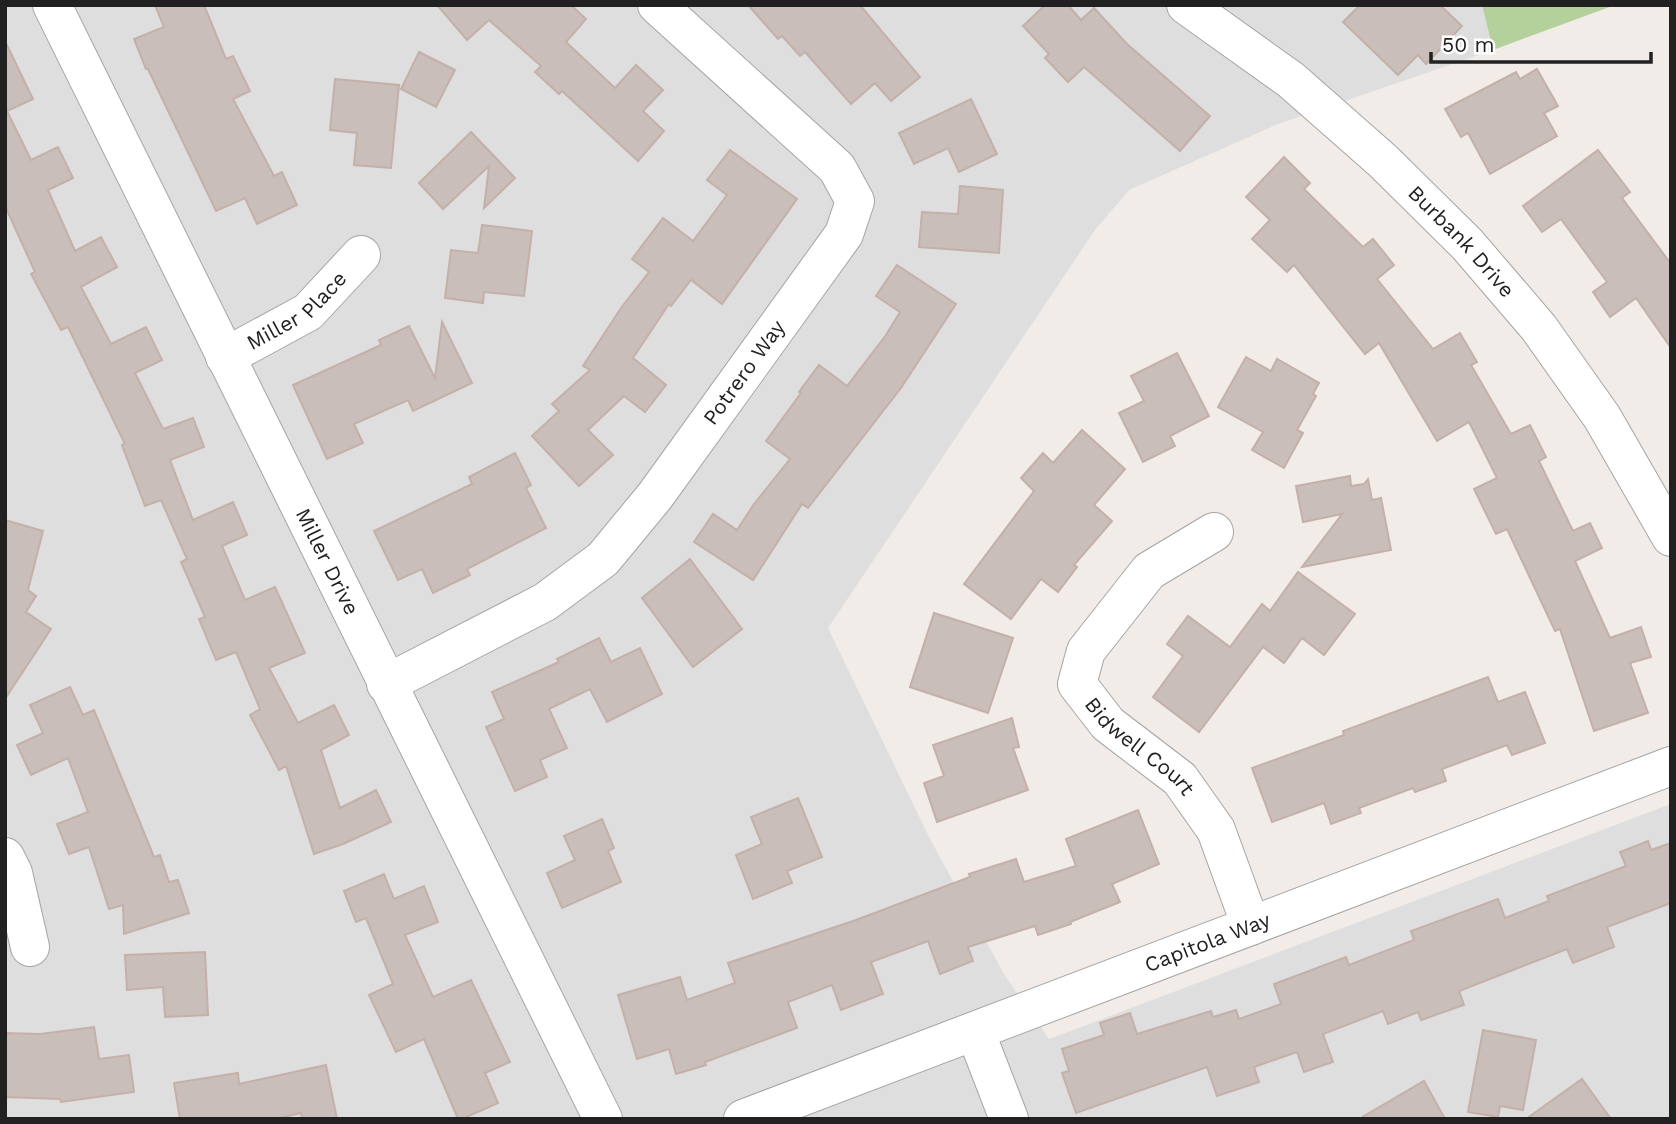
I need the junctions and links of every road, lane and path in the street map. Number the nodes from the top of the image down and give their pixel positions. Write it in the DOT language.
graph roads {
  1 [pos="52,5"];
  2 [pos="657,5"];
  3 [pos="1186,5"];
  4 [pos="361,255"];
  5 [pos="225,357"];
  6 [pos="1214,533"];
  7 [pos="1671,537"];
  8 [pos="386,684"];
  9 [pos="1671,766"];
  10 [pos="5,857"];
  11 [pos="1251,926"];
  12 [pos="30,947"];
  13 [pos="975,1031"];
  14 [pos="603,1119"];
  15 [pos="743,1119"];
  16 [pos="1009,1119"];
  1 -- 5 [label="street, Miller Drive"];
  2 -- 8 [label="street, Potrero Way"];
  3 -- 7 [label="street, Burbank Drive"];
  4 -- 5 [label="street, Miller Place"];
  5 -- 8 [label="street, Miller Drive"];
  6 -- 11 [label="street, Bidwell Court"];
  8 -- 14 [label="street, Miller Drive"];
  9 -- 11 [label="street, Capitola Way"];
  10 -- 12 [label="street"];
  11 -- 13 [label="street, Capitola Way"];
  13 -- 15 [label="street, Capitola Way"];
  13 -- 16 [label="street"];
}
